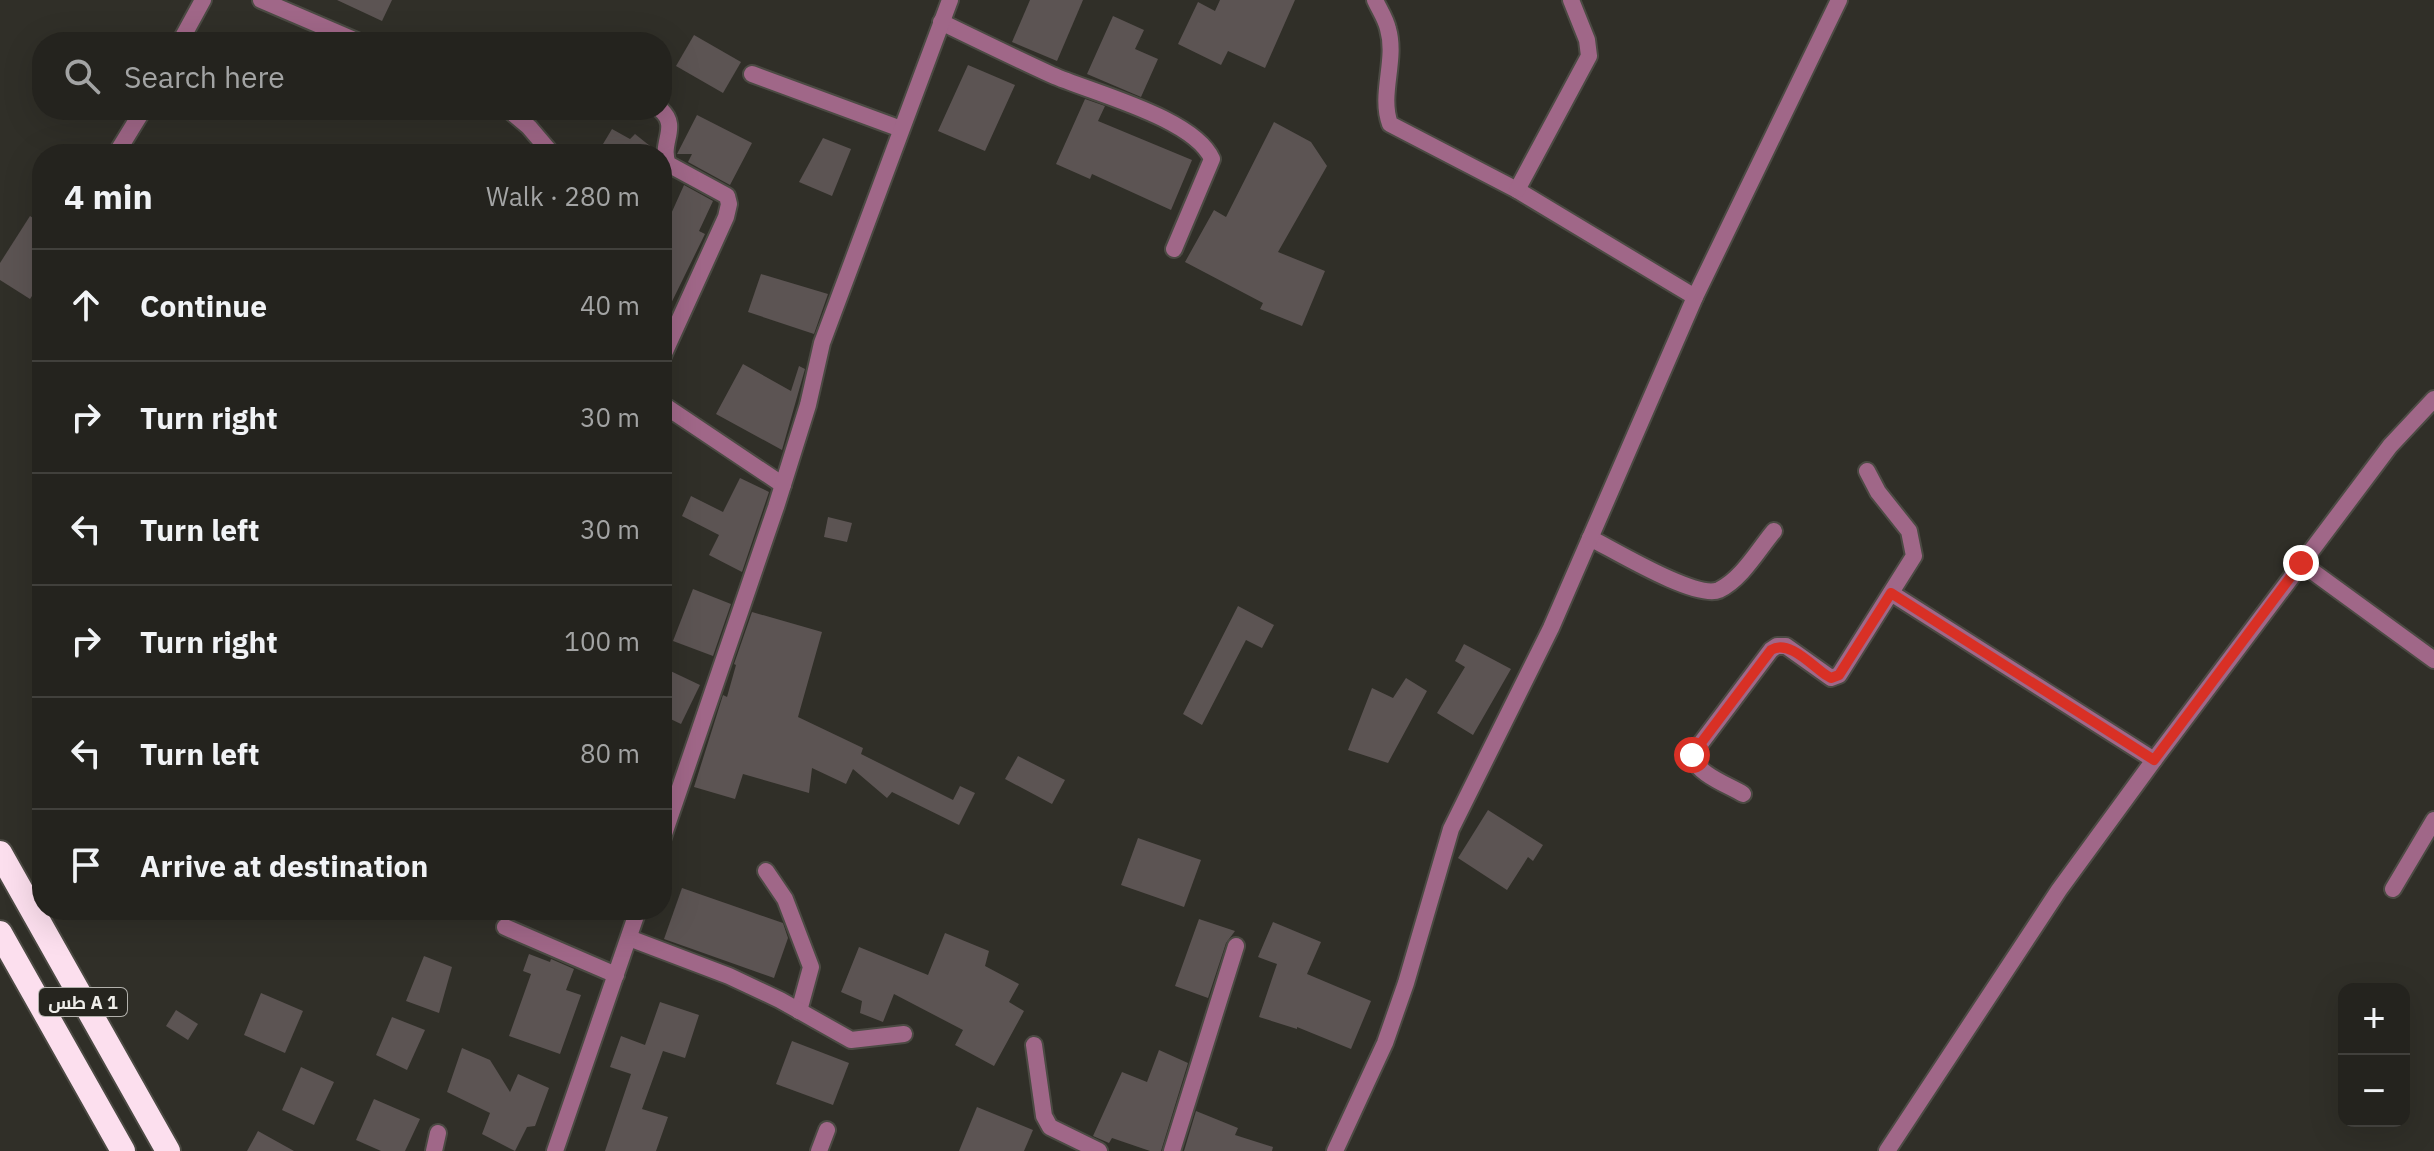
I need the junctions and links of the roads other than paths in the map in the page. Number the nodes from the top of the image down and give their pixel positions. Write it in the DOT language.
graph roads {
  1 [pos="203,0"];
  2 [pos="261,0"];
  3 [pos="950,0"];
  4 [pos="1375,0"];
  5 [pos="1571,0"];
  6 [pos="1839,0"];
  7 [pos="941,22"];
  8 [pos="185,32"];
  9 [pos="336,32"];
  10 [pos="752,74"];
  11 [pos="137,120"];
  12 [pos="521,120"];
  13 [pos="670,120"];
  14 [pos="901,129"];
  15 [pos="122,144"];
  16 [pos="543,144"];
  17 [pos="667,144"];
  18 [pos="672,166"];
  19 [pos="1517,190"];
  20 [pos="1174,249"];
  21 [pos="1695,297"];
  22 [pos="672,336"];
  23 [pos="2434,399"];
  24 [pos="672,411"];
  25 [pos="1867,471"];
  26 [pos="783,485"];
  27 [pos="1774,531"];
  28 [pos="1590,538"];
  29 [pos="2301,563"];
  30 [pos="1891,593"];
  31 [pos="2434,660"];
  32 [pos="2154,760"];
  33 [pos="1743,794"];
  34 [pos="672,811"];
  35 [pos="2434,820"];
  36 [pos="0,853"];
  37 [pos="766,871"];
  38 [pos="2393,889"];
  39 [pos="32,910"];
  40 [pos="38,920"];
  41 [pos="635,920"];
  42 [pos="505,927"];
  43 [pos="0,933"];
  44 [pos="629,938"];
  45 [pos="1236,946"];
  46 [pos="616,975"];
  47 [pos="799,1011"];
  48 [pos="904,1034"];
  49 [pos="1034,1045"];
  50 [pos="827,1130"];
  51 [pos="438,1133"];
  52 [pos="123,1151"];
  53 [pos="168,1151"];
  54 [pos="434,1151"];
  55 [pos="555,1151"];
  56 [pos="819,1151"];
  57 [pos="1099,1151"];
  58 [pos="1172,1151"];
  59 [pos="1335,1151"];
  60 [pos="1887,1151"];
  1 -- 8 [label="street"];
  2 -- 9 [label="street"];
  3 -- 7 [label="street"];
  4 -- 19 [label="street"];
  5 -- 19 [label="street"];
  6 -- 21 [label="street"];
  7 -- 14 [label="street"];
  7 -- 20 [label="street"];
  10 -- 14 [label="street"];
  11 -- 15 [label="street"];
  12 -- 16 [label="street"];
  13 -- 17 [label="street"];
  14 -- 26 [label="street"];
  18 -- 22 [label="street"];
  19 -- 21 [label="street"];
  21 -- 28 [label="street"];
  23 -- 29 [label="street"];
  24 -- 26 [label="street"];
  25 -- 30 [label="street"];
  26 -- 34 [label="street"];
  27 -- 28 [label="street"];
  28 -- 59 [label="street"];
  29 -- 31 [label="street"];
  29 -- 32 [label="street"];
  30 -- 32 [label="street"];
  30 -- 33 [label="street"];
  32 -- 60 [label="street"];
  35 -- 38 [label="street"];
  36 -- 39 [label="highway, طس A 1"];
  37 -- 47 [label="street"];
  40 -- 53 [label="highway, طس A 1"];
  41 -- 44 [label="street"];
  42 -- 46 [label="street"];
  43 -- 52 [label="highway, طس A 1"];
  44 -- 46 [label="street"];
  44 -- 47 [label="street"];
  45 -- 58 [label="street"];
  46 -- 55 [label="street"];
  47 -- 48 [label="street"];
  49 -- 57 [label="street"];
  50 -- 56 [label="street"];
  51 -- 54 [label="street"];
}
